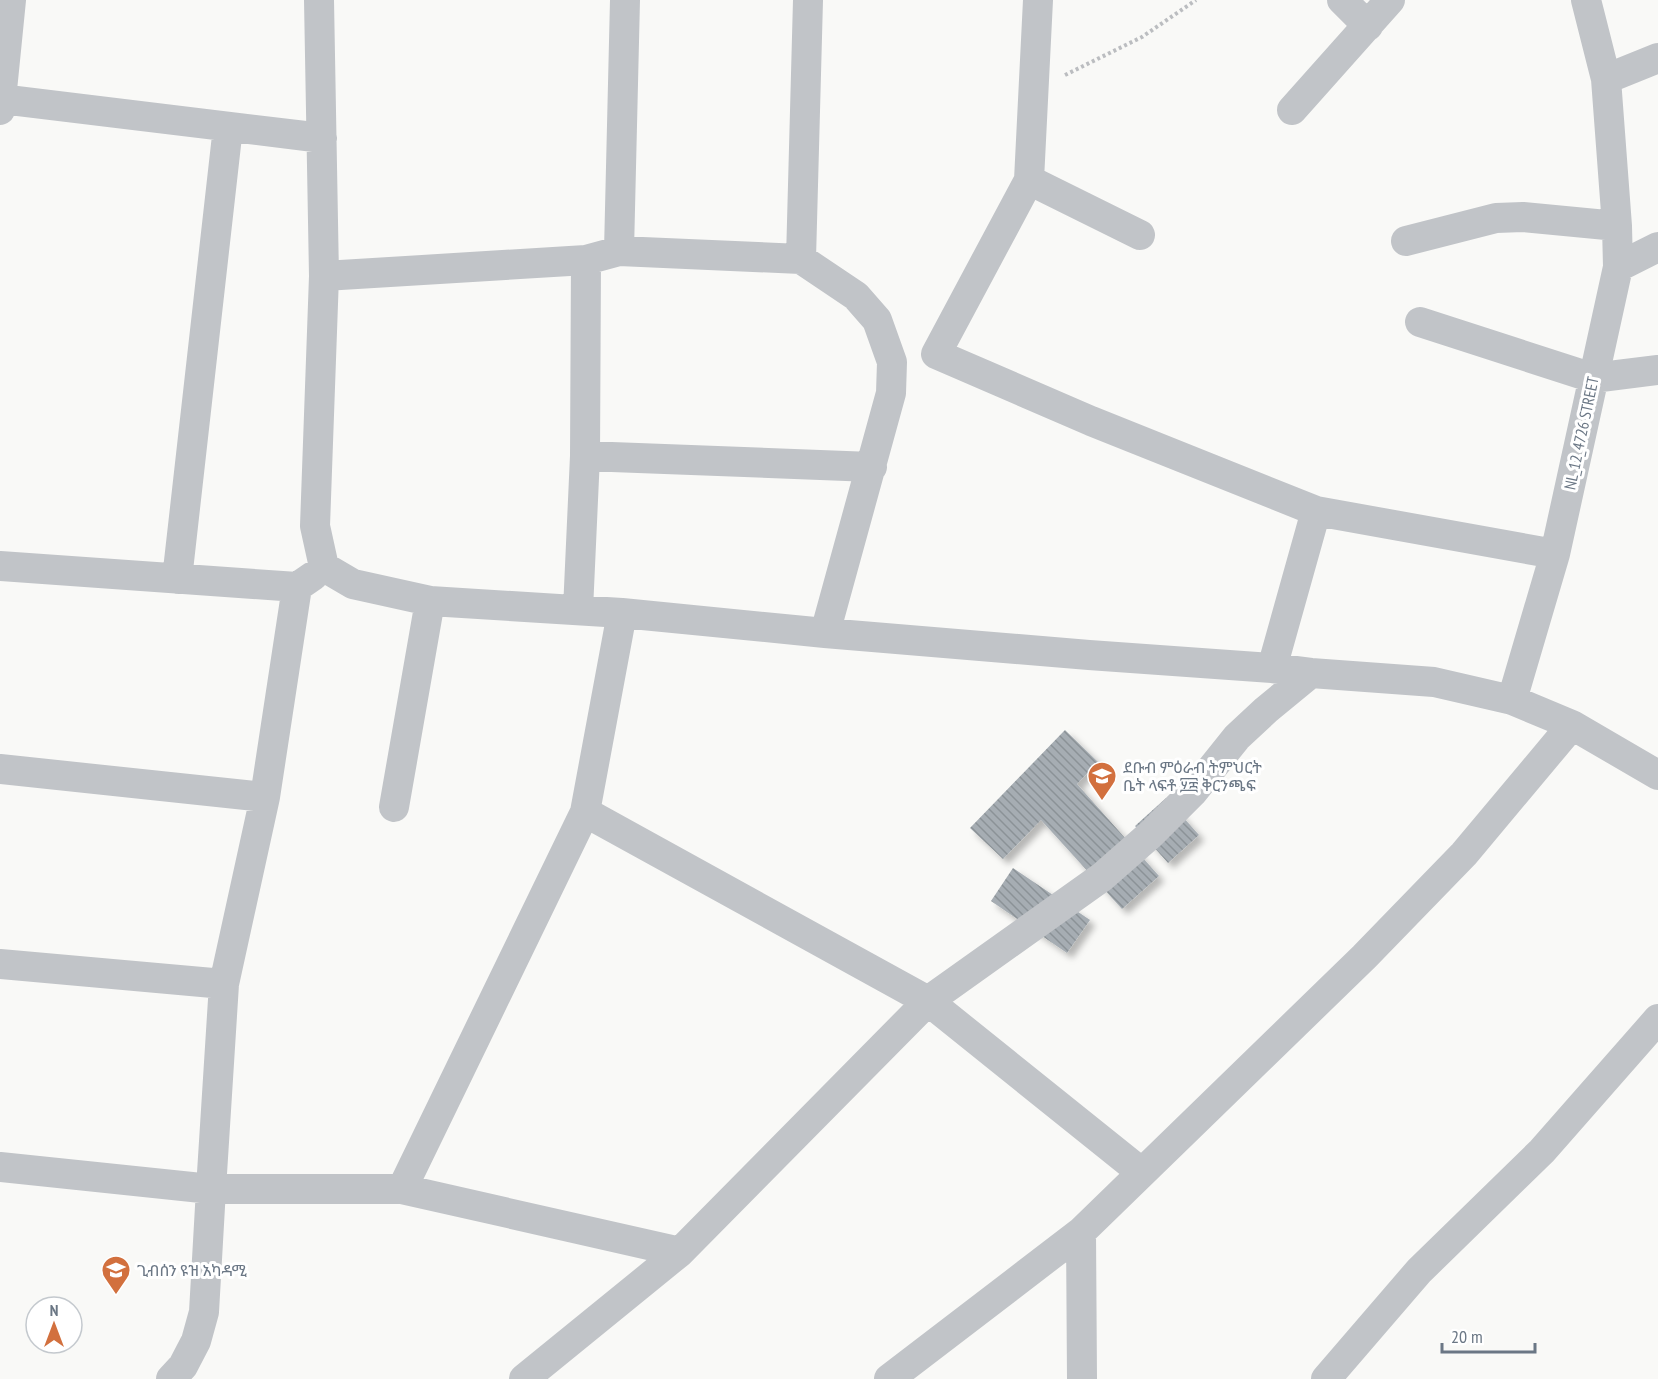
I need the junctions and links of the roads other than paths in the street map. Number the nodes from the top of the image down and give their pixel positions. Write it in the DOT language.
graph roads {
  1 [pos="11,0"];
  2 [pos="319,0"];
  3 [pos="625,0"];
  4 [pos="808,0"];
  5 [pos="1038,0"];
  6 [pos="1342,0"];
  7 [pos="1390,0"];
  8 [pos="1586,0"];
  9 [pos="1368,26"];
  10 [pos="1658,58"];
  11 [pos="1606,79"];
  12 [pos="0,103"];
  13 [pos="1292,110"];
  14 [pos="228,127"];
  15 [pos="322,138"];
  16 [pos="1029,180"];
  17 [pos="1617,226"];
  18 [pos="1140,235"];
  19 [pos="1406,241"];
  20 [pos="1658,248"];
  21 [pos="619,251"];
  22 [pos="801,259"];
  23 [pos="586,260"];
  24 [pos="1618,267"];
  25 [pos="324,276"];
  26 [pos="1420,322"];
  27 [pos="936,354"];
  28 [pos="892,362"];
  29 [pos="1658,370"];
  30 [pos="1593,378"];
  31 [pos="585,456"];
  32 [pos="872,467"];
  33 [pos="1316,511"];
  34 [pos="1556,554"];
  35 [pos="0,566"];
  36 [pos="324,567"];
  37 [pos="177,579"];
  38 [pos="297,587"];
  39 [pos="430,601"];
  40 [pos="578,610"];
  41 [pos="622,613"];
  42 [pos="825,633"];
  43 [pos="1272,668"];
  44 [pos="1311,673"];
  45 [pos="1512,700"];
  46 [pos="1572,725"];
  47 [pos="0,769"];
  48 [pos="1658,775"];
  49 [pos="266,797"];
  50 [pos="394,807"];
  51 [pos="585,812"];
  52 [pos="0,964"];
  53 [pos="224,984"];
  54 [pos="928,1001"];
  55 [pos="1658,1019"];
  56 [pos="0,1167"];
  57 [pos="1141,1172"];
  58 [pos="211,1189"];
  59 [pos="402,1189"];
  60 [pos="1081,1232"];
  61 [pos="680,1252"];
  62 [pos="171,1379"];
  63 [pos="524,1379"];
  64 [pos="889,1379"];
  65 [pos="1082,1379"];
  66 [pos="1326,1379"];
  1 -- 12 [label="street"];
  2 -- 15 [label="street"];
  3 -- 21 [label="street"];
  4 -- 22 [label="street"];
  5 -- 16 [label="street"];
  6 -- 9 [label="street"];
  7 -- 9 [label="street"];
  8 -- 11 [label="street, NL_12_4726 STREET"];
  9 -- 13 [label="street"];
  10 -- 11 [label="street"];
  11 -- 17 [label="street, NL_12_4726 STREET"];
  12 -- 14 [label="street"];
  14 -- 15 [label="street"];
  14 -- 37 [label="street"];
  15 -- 25 [label="street"];
  16 -- 18 [label="street"];
  16 -- 27 [label="street"];
  17 -- 19 [label="street"];
  17 -- 24 [label="street, NL_12_4726 STREET"];
  20 -- 24 [label="street"];
  21 -- 22 [label="street"];
  21 -- 23 [label="street"];
  22 -- 28 [label="street"];
  23 -- 25 [label="street"];
  23 -- 31 [label="street"];
  24 -- 30 [label="street, NL_12_4726 STREET"];
  25 -- 36 [label="street"];
  26 -- 30 [label="street"];
  27 -- 28 [label="street"];
  27 -- 33 [label="street"];
  28 -- 32 [label="street"];
  29 -- 30 [label="street"];
  30 -- 34 [label="street, NL_12_4726 STREET"];
  31 -- 32 [label="street"];
  31 -- 40 [label="street"];
  32 -- 42 [label="street"];
  33 -- 34 [label="street"];
  33 -- 43 [label="street"];
  34 -- 45 [label="street, NL_12_4726 STREET"];
  35 -- 37 [label="street"];
  36 -- 38 [label="street"];
  36 -- 39 [label="street"];
  37 -- 38 [label="street"];
  38 -- 49 [label="street"];
  39 -- 40 [label="street"];
  39 -- 50 [label="street"];
  40 -- 41 [label="street"];
  41 -- 42 [label="street"];
  41 -- 51 [label="street"];
  42 -- 43 [label="street"];
  43 -- 44 [label="street"];
  44 -- 45 [label="street"];
  44 -- 54 [label="street"];
  45 -- 46 [label="street"];
  46 -- 48 [label="street"];
  46 -- 57 [label="street"];
  47 -- 49 [label="street"];
  49 -- 53 [label="street"];
  51 -- 54 [label="street"];
  51 -- 59 [label="street"];
  52 -- 53 [label="street"];
  53 -- 58 [label="street"];
  54 -- 57 [label="street"];
  54 -- 61 [label="street"];
  55 -- 66 [label="street"];
  56 -- 58 [label="street"];
  57 -- 60 [label="street"];
  58 -- 59 [label="street"];
  58 -- 62 [label="street"];
  59 -- 61 [label="street"];
  60 -- 64 [label="street"];
  60 -- 65 [label="street"];
  61 -- 63 [label="street"];
}
